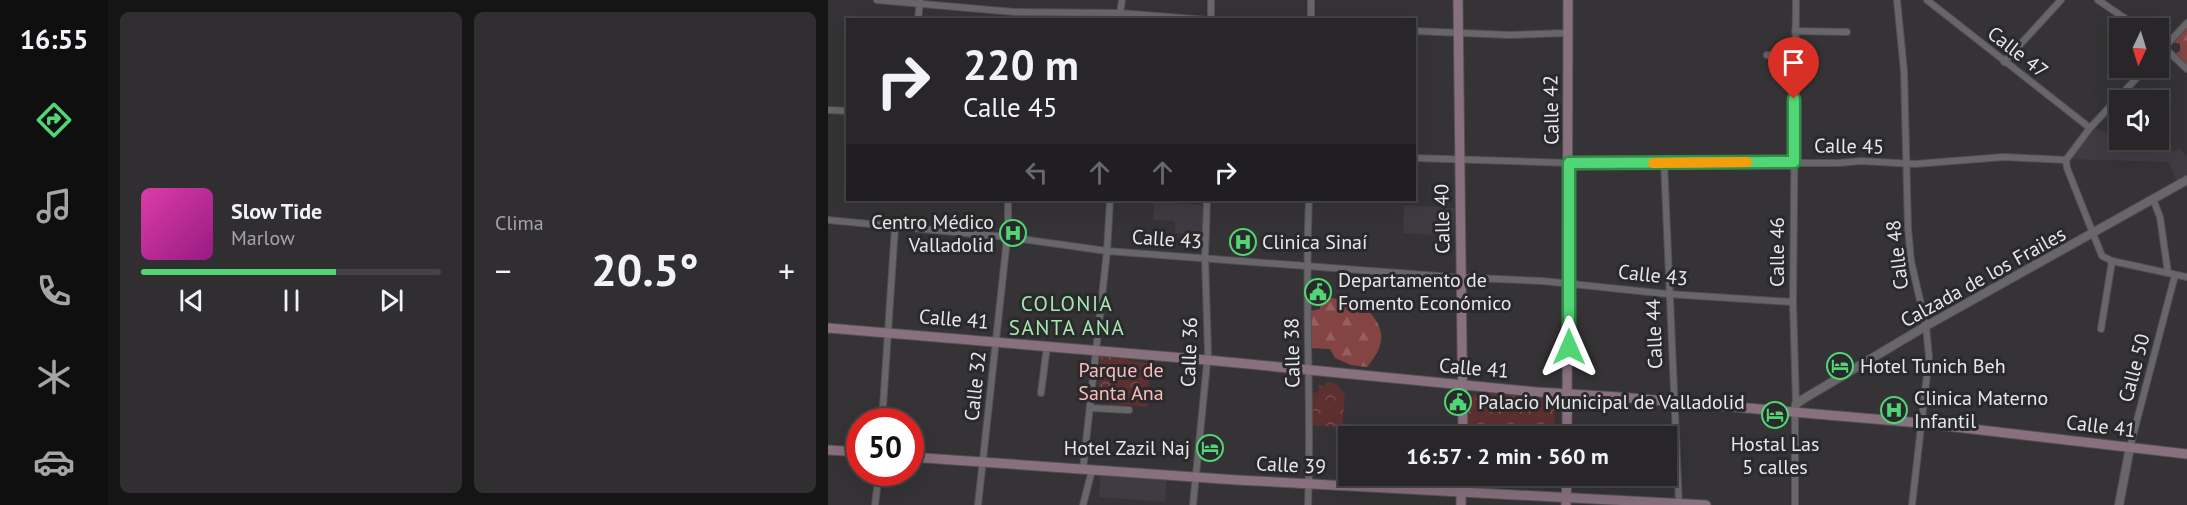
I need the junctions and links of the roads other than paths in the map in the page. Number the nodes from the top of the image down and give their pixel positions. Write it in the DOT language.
graph roads {
  1 [pos="877,0"];
  2 [pos="1122,0"];
  3 [pos="1211,0"];
  4 [pos="1311,0"];
  5 [pos="1458,0"];
  6 [pos="1568,0"];
  7 [pos="1796,0"];
  8 [pos="1897,0"];
  9 [pos="1927,0"];
  10 [pos="2061,0"];
  11 [pos="2098,0"];
  12 [pos="919,1"];
  13 [pos="1013,16"];
  14 [pos="1119,16"];
  15 [pos="918,18"];
  16 [pos="1164,18"];
  17 [pos="1209,18"];
  18 [pos="1311,18"];
  19 [pos="2124,18"];
  20 [pos="2187,23"];
  21 [pos="1416,31"];
  22 [pos="1795,31"];
  23 [pos="1846,32"];
  24 [pos="1567,33"];
  25 [pos="1458,34"];
  26 [pos="2169,43"];
  27 [pos="2169,51"];
  28 [pos="1767,55"];
  29 [pos="1795,57"];
  30 [pos="2004,62"];
  31 [pos="2187,69"];
  32 [pos="2137,78"];
  33 [pos="828,110"];
  34 [pos="846,111"];
  35 [pos="2090,128"];
  36 [pos="1416,158"];
  37 [pos="1459,158"];
  38 [pos="2066,160"];
  39 [pos="1664,162"];
  40 [pos="1794,162"];
  41 [pos="1569,163"];
  42 [pos="1907,164"];
  43 [pos="2187,180"];
  44 [pos="2153,199"];
  45 [pos="1008,201"];
  46 [pos="1110,201"];
  47 [pos="1207,201"];
  48 [pos="1309,201"];
  49 [pos="828,220"];
  50 [pos="895,227"];
  51 [pos="2092,234"];
  52 [pos="1007,237"];
  53 [pos="1107,251"];
  54 [pos="1205,258"];
  55 [pos="2112,261"];
  56 [pos="1306,264"];
  57 [pos="2172,274"];
  58 [pos="2187,277"];
  59 [pos="1461,278"];
  60 [pos="1569,283"];
  61 [pos="1668,294"];
  62 [pos="1793,302"];
  63 [pos="1926,326"];
  64 [pos="828,328"];
  65 [pos="2101,329"];
  66 [pos="887,332"];
  67 [pos="997,341"];
  68 [pos="1047,346"];
  69 [pos="1097,351"];
  70 [pos="1207,360"];
  71 [pos="1309,369"];
  72 [pos="1462,385"];
  73 [pos="1041,393"];
  74 [pos="1568,394"];
  75 [pos="1673,401"];
  76 [pos="883,408"];
  77 [pos="1091,408"];
  78 [pos="1796,408"];
  79 [pos="1129,410"];
  80 [pos="1921,423"];
  81 [pos="1463,426"];
  82 [pos="1567,426"];
  83 [pos="2130,447"];
  84 [pos="828,450"];
  85 [pos="846,452"];
  86 [pos="2187,454"];
  87 [pos="924,458"];
  88 [pos="983,461"];
  89 [pos="1088,470"];
  90 [pos="1197,478"];
  91 [pos="1308,483"];
  92 [pos="878,486"];
  93 [pos="1461,486"];
  94 [pos="1461,491"];
  95 [pos="1567,501"];
  96 [pos="1679,504"];
  97 [pos="876,505"];
  98 [pos="978,505"];
  99 [pos="1083,505"];
  100 [pos="1193,505"];
  101 [pos="1308,505"];
  102 [pos="1461,505"];
  103 [pos="1706,505"];
  104 [pos="1795,505"];
  105 [pos="1912,505"];
  106 [pos="2119,505"];
  1 -- 12 [label="street"];
  2 -- 14 [label="street"];
  3 -- 17 [label="street"];
  4 -- 18 [label="street"];
  5 -- 25 [label="main road, Calle 40"];
  6 -- 24 [label="main road, Calle 42"];
  7 -- 22 [label="street, Calle 46"];
  8 -- 42 [label="street, Calle 48"];
  9 -- 30 [label="street, Calle 47"];
  10 -- 30 [label="street"];
  11 -- 19 [label="street"];
  12 -- 13 [label="street"];
  12 -- 15 [label="street"];
  13 -- 14 [label="street"];
  14 -- 16 [label="street"];
  20 -- 26 [label="street"];
  21 -- 25 [label="street"];
  22 -- 23 [label="street"];
  22 -- 29 [label="street, Calle 46"];
  24 -- 25 [label="street"];
  24 -- 41 [label="main road, Calle 42"];
  25 -- 37 [label="main road, Calle 40"];
  27 -- 31 [label="street"];
  28 -- 29 [label="street"];
  29 -- 40 [label="street, Calle 46"];
  30 -- 35 [label="street, Calle 47"];
  32 -- 35 [label="street"];
  33 -- 34 [label="street"];
  35 -- 38 [label="street"];
  36 -- 37 [label="street, Calle 45"];
  37 -- 41 [label="street, Calle 45"];
  37 -- 59 [label="main road, Calle 40"];
  38 -- 42 [label="street, Calle 45"];
  38 -- 51 [label="street"];
  39 -- 40 [label="street, Calle 45"];
  39 -- 41 [label="street, Calle 45"];
  39 -- 61 [label="street, Calle 44"];
  40 -- 42 [label="street, Calle 45"];
  40 -- 62 [label="street, Calle 46"];
  41 -- 60 [label="main road, Calle 42"];
  42 -- 63 [label="street, Calle 48"];
  43 -- 44 [label="street, Calzada de los Frailes"];
  44 -- 51 [label="street, Calzada de los Frailes"];
  44 -- 57 [label="street, Calle 50"];
  45 -- 52 [label="street, Calle 32"];
  46 -- 53 [label="street"];
  47 -- 54 [label="street, Calle 36"];
  48 -- 56 [label="street, Calle 38"];
  49 -- 50 [label="street, Calle 43"];
  50 -- 52 [label="street, Calle 43"];
  50 -- 66 [label="street"];
  51 -- 55 [label="street"];
  51 -- 63 [label="street, Calzada de los Frailes"];
  52 -- 53 [label="street, Calle 43"];
  52 -- 67 [label="street, Calle 32"];
  53 -- 54 [label="street, Calle 43"];
  53 -- 69 [label="street"];
  54 -- 56 [label="street, Calle 43"];
  54 -- 70 [label="street, Calle 36"];
  55 -- 57 [label="street"];
  55 -- 65 [label="street"];
  56 -- 59 [label="street, Calle 43"];
  56 -- 71 [label="street, Calle 38"];
  57 -- 58 [label="street"];
  57 -- 83 [label="street, Calle 50"];
  59 -- 60 [label="street, Calle 43"];
  59 -- 72 [label="main road, Calle 40"];
  60 -- 61 [label="street, Calle 43"];
  60 -- 74 [label="main road, Calle 42"];
  61 -- 62 [label="street, Calle 43"];
  61 -- 75 [label="street, Calle 44"];
  62 -- 78 [label="street, Calle 46"];
  63 -- 78 [label="street, Calzada de los Frailes"];
  63 -- 80 [label="street, Calle 48"];
  64 -- 66 [label="main road, Calle 41"];
  66 -- 67 [label="main road, Calle 41"];
  66 -- 76 [label="street"];
  67 -- 68 [label="main road, Calle 41"];
  67 -- 88 [label="street, Calle 32"];
  68 -- 69 [label="main road, Calle 41"];
  68 -- 73 [label="street"];
  69 -- 70 [label="main road, Calle 41"];
  69 -- 77 [label="street"];
  70 -- 71 [label="main road, Calle 41"];
  70 -- 90 [label="street, Calle 36"];
  71 -- 72 [label="main road, Calle 41"];
  71 -- 91 [label="street, Calle 38"];
  72 -- 74 [label="main road, Calle 41"];
  72 -- 81 [label="main road, Calle 40"];
  74 -- 75 [label="main road, Calle 41"];
  74 -- 82 [label="main road, Calle 42"];
  75 -- 78 [label="main road, Calle 41"];
  75 -- 96 [label="street, Calle 44"];
  77 -- 79 [label="street"];
  77 -- 89 [label="street"];
  78 -- 80 [label="main road, Calle 41"];
  78 -- 104 [label="street, Calle 46"];
  80 -- 83 [label="main road, Calle 41"];
  80 -- 105 [label="street, Calle 48"];
  83 -- 86 [label="main road, Calle 41"];
  83 -- 106 [label="street, Calle 50"];
  84 -- 85 [label="main road"];
  87 -- 88 [label="main road, Calle 39"];
  88 -- 89 [label="main road, Calle 39"];
  88 -- 98 [label="street, Calle 32"];
  89 -- 90 [label="main road, Calle 39"];
  89 -- 99 [label="street"];
  90 -- 91 [label="main road, Calle 39"];
  90 -- 100 [label="street, Calle 36"];
  91 -- 94 [label="main road, Calle 39"];
  91 -- 101 [label="street, Calle 38"];
  92 -- 97 [label="street"];
  93 -- 94 [label="main road"];
  94 -- 95 [label="main road, Calle 39"];
  94 -- 102 [label="main road"];
  95 -- 96 [label="main road, Calle 39"];
  96 -- 103 [label="main road, Calle 39"];
}
